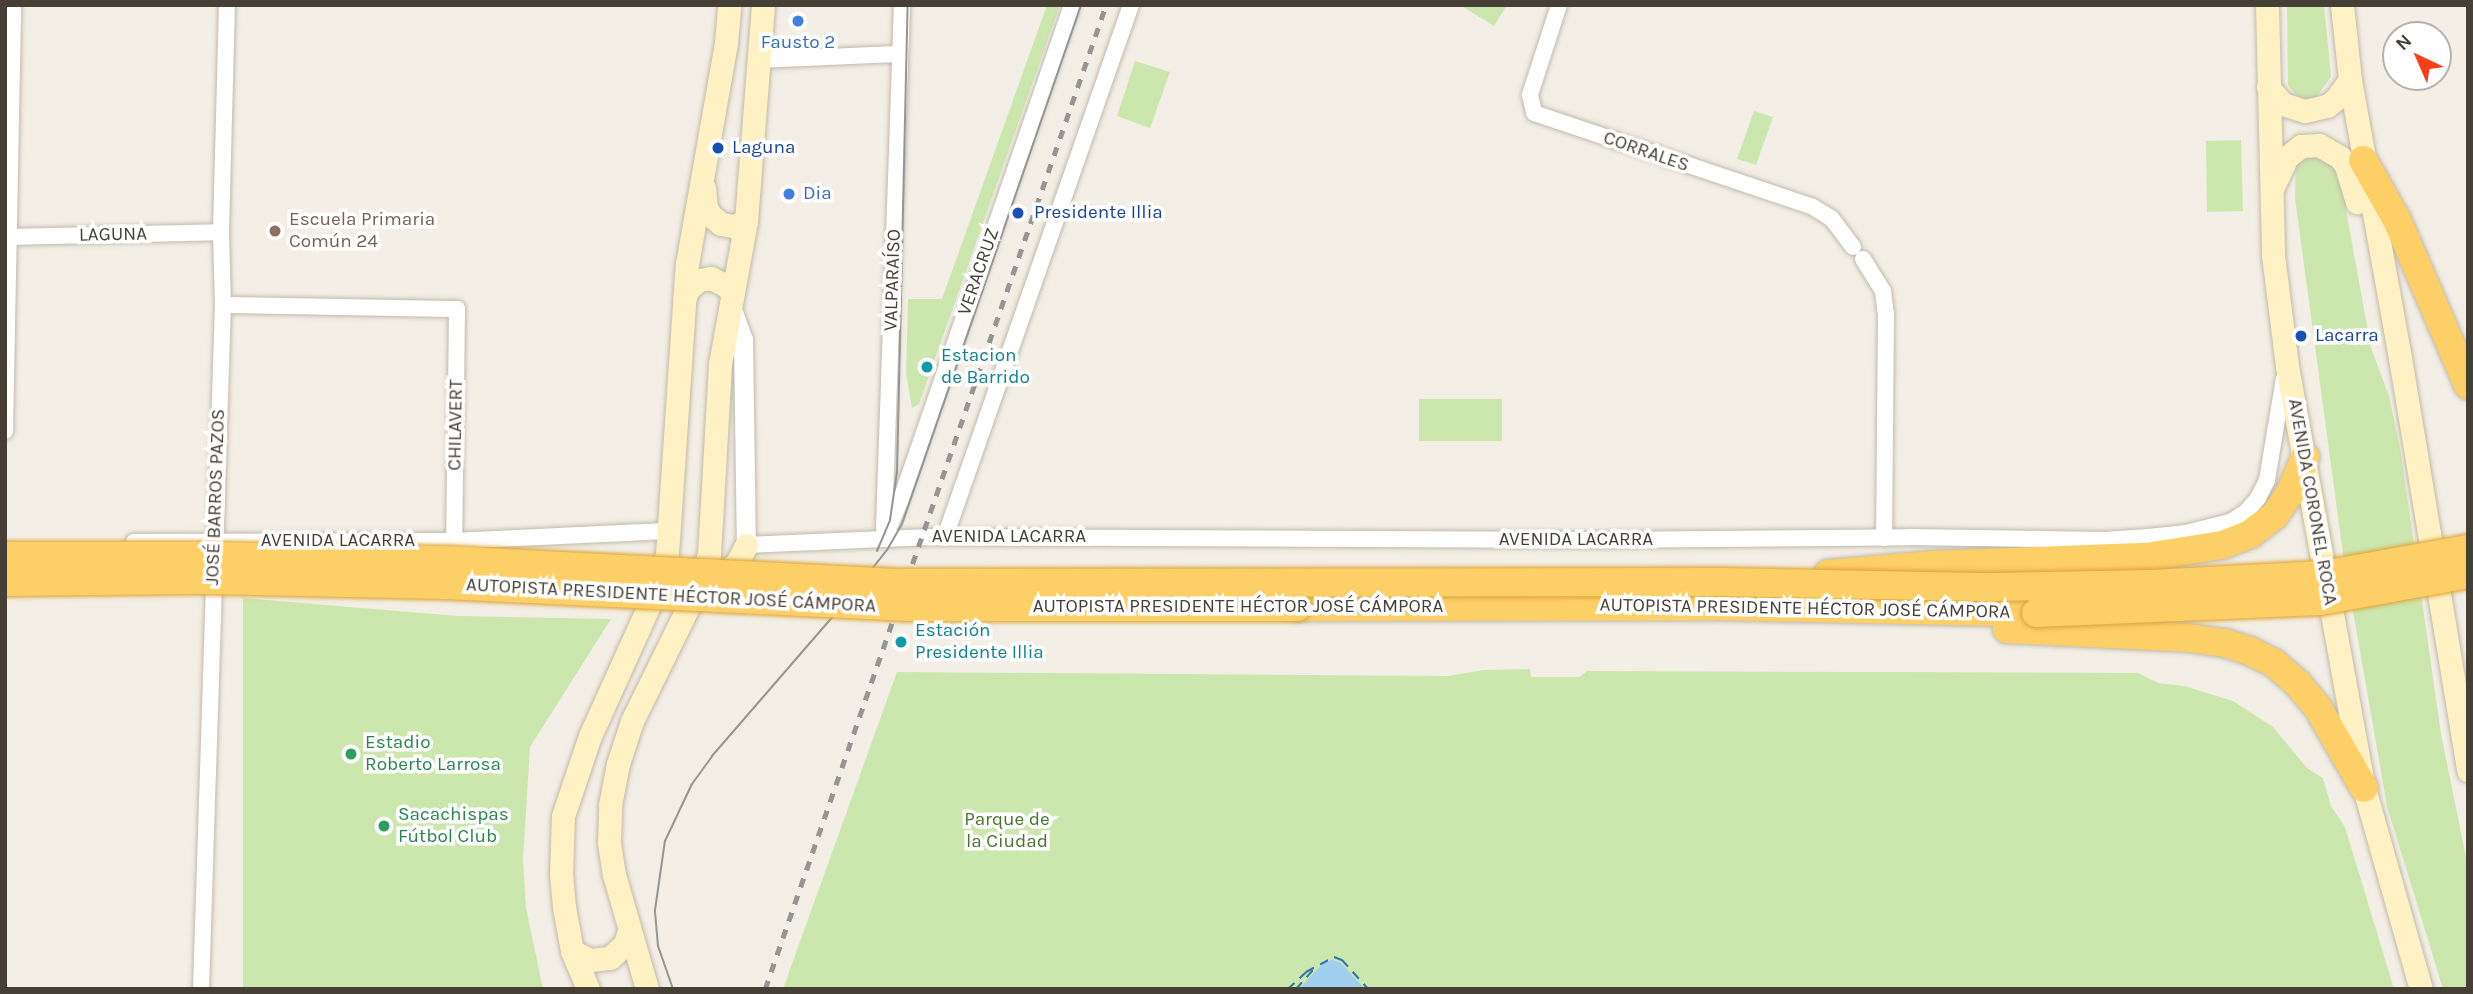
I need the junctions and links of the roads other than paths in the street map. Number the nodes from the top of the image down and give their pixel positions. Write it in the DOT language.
graph roads {
  1 [pos="13,5"];
  2 [pos="226,5"];
  3 [pos="729,5"];
  4 [pos="763,5"];
  5 [pos="908,5"];
  6 [pos="1072,5"];
  7 [pos="1131,5"];
  8 [pos="1559,5"];
  9 [pos="2267,5"];
  10 [pos="2342,5"];
  11 [pos="901,13"];
  12 [pos="900,54"];
  13 [pos="760,60"];
  14 [pos="2350,80"];
  15 [pos="2268,87"];
  16 [pos="2363,160"];
  17 [pos="703,174"];
  18 [pos="2269,196"];
  19 [pos="746,221"];
  20 [pos="221,232"];
  21 [pos="8,237"];
  22 [pos="684,299"];
  23 [pos="731,299"];
  24 [pos="223,305"];
  25 [pos="2400,358"];
  26 [pos="2287,366"];
  27 [pos="2468,386"];
  28 [pos="5,431"];
  29 [pos="2305,457"];
  30 [pos="670,531"];
  31 [pos="945,537"];
  32 [pos="1884,538"];
  33 [pos="884,539"];
  34 [pos="214,541"];
  35 [pos="454,541"];
  36 [pos="5,543"];
  37 [pos="746,545"];
  38 [pos="2468,549"];
  39 [pos="5,556"];
  40 [pos="2468,574"];
  41 [pos="5,582"];
  42 [pos="697,589"];
  43 [pos="1719,594"];
  44 [pos="2468,770"];
  45 [pos="2364,788"];
  46 [pos="629,930"];
  47 [pos="572,951"];
  48 [pos="201,989"];
  49 [pos="588,989"];
  50 [pos="647,989"];
  51 [pos="2421,989"];
  1 -- 21 [label="street"];
  2 -- 20 [label="street, JOSÉ BARROS PAZOS"];
  3 -- 17 [label="main road"];
  4 -- 13 [label="main road"];
  5 -- 11 [label="street, VALPARAÍSO"];
  6 -- 33 [label="street, VERACRUZ"];
  7 -- 31 [label="street"];
  8 -- 32 [label="street, CORRALES"];
  9 -- 15 [label="main road, AVENIDA CORONEL ROCA"];
  10 -- 14 [label="main road"];
  11 -- 12 [label="street, VALPARAÍSO"];
  12 -- 13 [label="street"];
  12 -- 33 [label="street, VALPARAÍSO"];
  13 -- 19 [label="main road"];
  14 -- 15 [label="main road"];
  14 -- 16 [label="main road"];
  15 -- 18 [label="main road, AVENIDA CORONEL ROCA"];
  16 -- 25 [label="main road"];
  16 -- 27 [label="highway"];
  17 -- 19 [label="main road"];
  17 -- 22 [label="main road"];
  18 -- 25 [label="main road"];
  18 -- 26 [label="main road, AVENIDA CORONEL ROCA"];
  19 -- 23 [label="main road"];
  20 -- 21 [label="street, LAGUNA"];
  20 -- 24 [label="street, JOSÉ BARROS PAZOS"];
  21 -- 28 [label="street"];
  22 -- 23 [label="main road"];
  22 -- 30 [label="main road"];
  23 -- 37 [label="street"];
  23 -- 42 [label="main road"];
  24 -- 34 [label="street, JOSÉ BARROS PAZOS"];
  24 -- 35 [label="street, CHILAVERT"];
  25 -- 44 [label="main road"];
  26 -- 29 [label="main road, AVENIDA CORONEL ROCA"];
  26 -- 32 [label="street, AVENIDA LACARRA"];
  29 -- 43 [label="highway, bridge"];
  29 -- 45 [label="main road, AVENIDA CORONEL ROCA"];
  30 -- 35 [label="street, AVENIDA LACARRA"];
  30 -- 47 [label="main road"];
  31 -- 32 [label="street, AVENIDA LACARRA"];
  31 -- 33 [label="street, AVENIDA LACARRA"];
  33 -- 37 [label="street, AVENIDA LACARRA"];
  34 -- 35 [label="street, AVENIDA LACARRA"];
  34 -- 36 [label="street, AVENIDA LACARRA"];
  34 -- 48 [label="street, JOSÉ BARROS PAZOS"];
  37 -- 42 [label="main road"];
  38 -- 43 [label="highway, AUTOPISTA PRESIDENTE HÉCTOR JOSÉ CÁMPORA, bridge"];
  39 -- 43 [label="highway, AUTOPISTA PRESIDENTE HÉCTOR JOSÉ CÁMPORA, bridge"];
  40 -- 43 [label="highway, AUTOPISTA PRESIDENTE HÉCTOR JOSÉ CÁMPORA, bridge"];
  41 -- 43 [label="highway, AUTOPISTA PRESIDENTE HÉCTOR JOSÉ CÁMPORA, bridge"];
  42 -- 46 [label="main road"];
  43 -- 45 [label="highway"];
  45 -- 51 [label="main road, AVENIDA CORONEL ROCA"];
  46 -- 47 [label="main road"];
  46 -- 50 [label="main road"];
  47 -- 49 [label="main road"];
}
